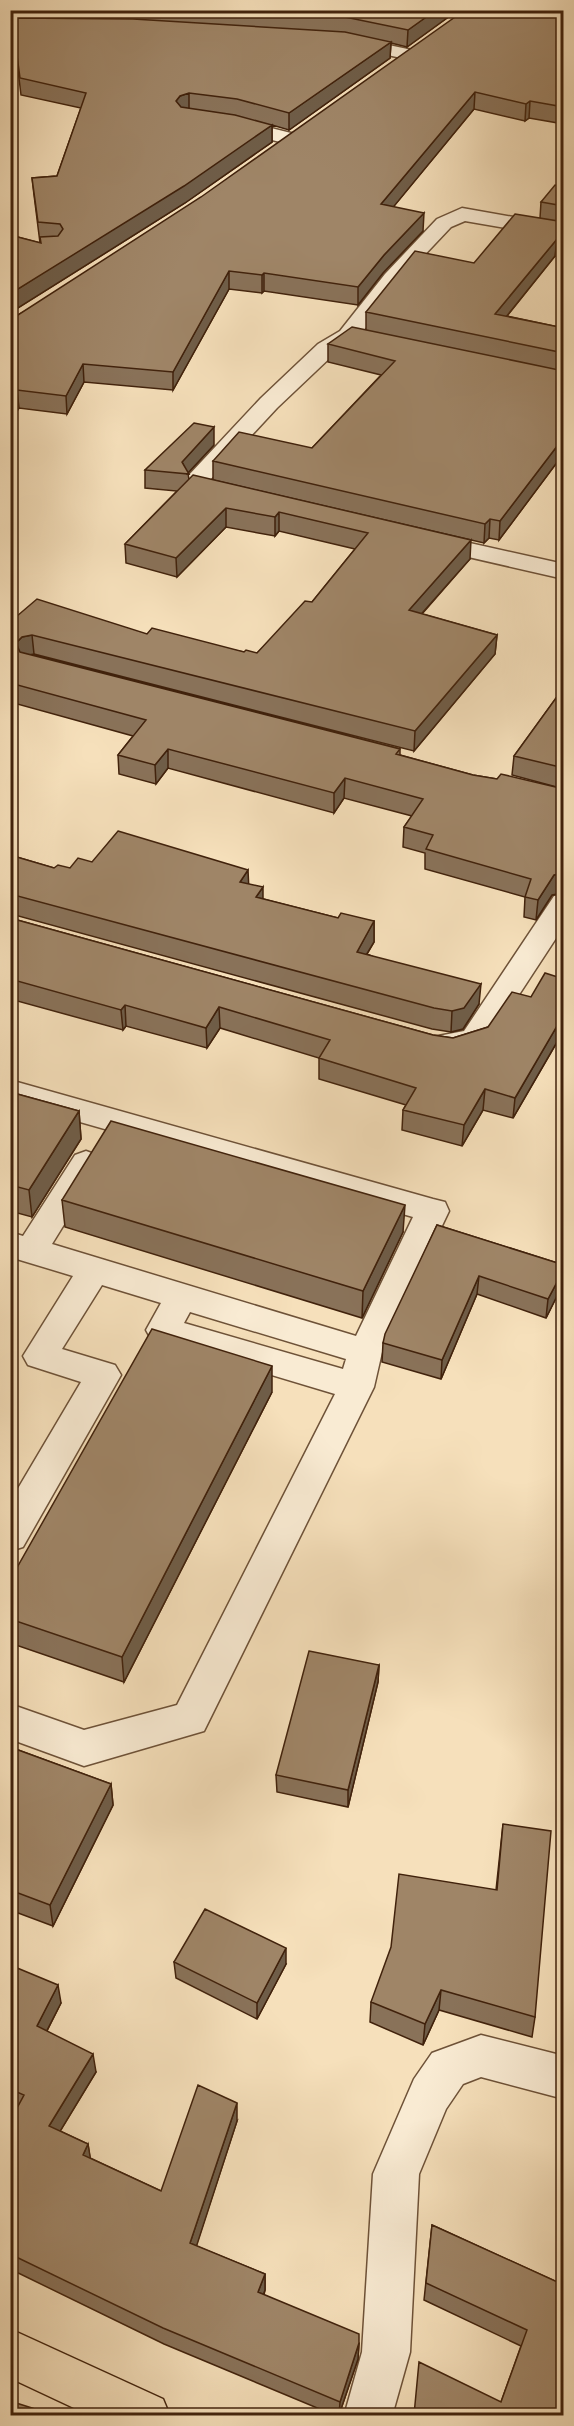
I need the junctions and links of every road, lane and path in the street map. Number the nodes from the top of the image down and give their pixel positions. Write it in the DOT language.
graph roads {
  1 [pos="334,40"];
  2 [pos="429,42"];
  3 [pos="411,55"];
  4 [pos="393,68"];
  5 [pos="208,120"];
  6 [pos="310,126"];
  7 [pos="292,139"];
  8 [pos="274,152"];
  9 [pos="564,232"];
  10 [pos="348,336"];
  11 [pos="371,340"];
  12 [pos="252,500"];
  13 [pos="402,535"];
  14 [pos="564,572"];
  15 [pos="564,903"];
  16 [pos="420,1039"];
  17 [pos="10,1091"];
  18 [pos="112,1120"];
  19 [pos="21,1247"];
  20 [pos="94,1270"];
  21 [pos="360,1369"];
  22 [pos="10,1536"];
  23 [pos="10,1721"];
  24 [pos="564,2078"];
  25 [pos="10,2353"];
  26 [pos="146,2415"];
  27 [pos="368,2415"];
  1 -- 3 [label="street"];
  2 -- 3 [label="street"];
  3 -- 4 [label="street"];
  5 -- 7 [label="street"];
  6 -- 7 [label="street"];
  7 -- 8 [label="street"];
  9 -- 10 [label="street"];
  10 -- 11 [label="street"];
  10 -- 12 [label="street"];
  13 -- 14 [label="street"];
  15 -- 16 [label="street"];
  17 -- 18 [label="street"];
  18 -- 19 [label="street"];
  18 -- 21 [label="street"];
  19 -- 20 [label="street"];
  20 -- 21 [label="street"];
  20 -- 22 [label="street"];
  21 -- 23 [label="street"];
  24 -- 27 [label="street"];
  25 -- 26 [label="main road"];
}
